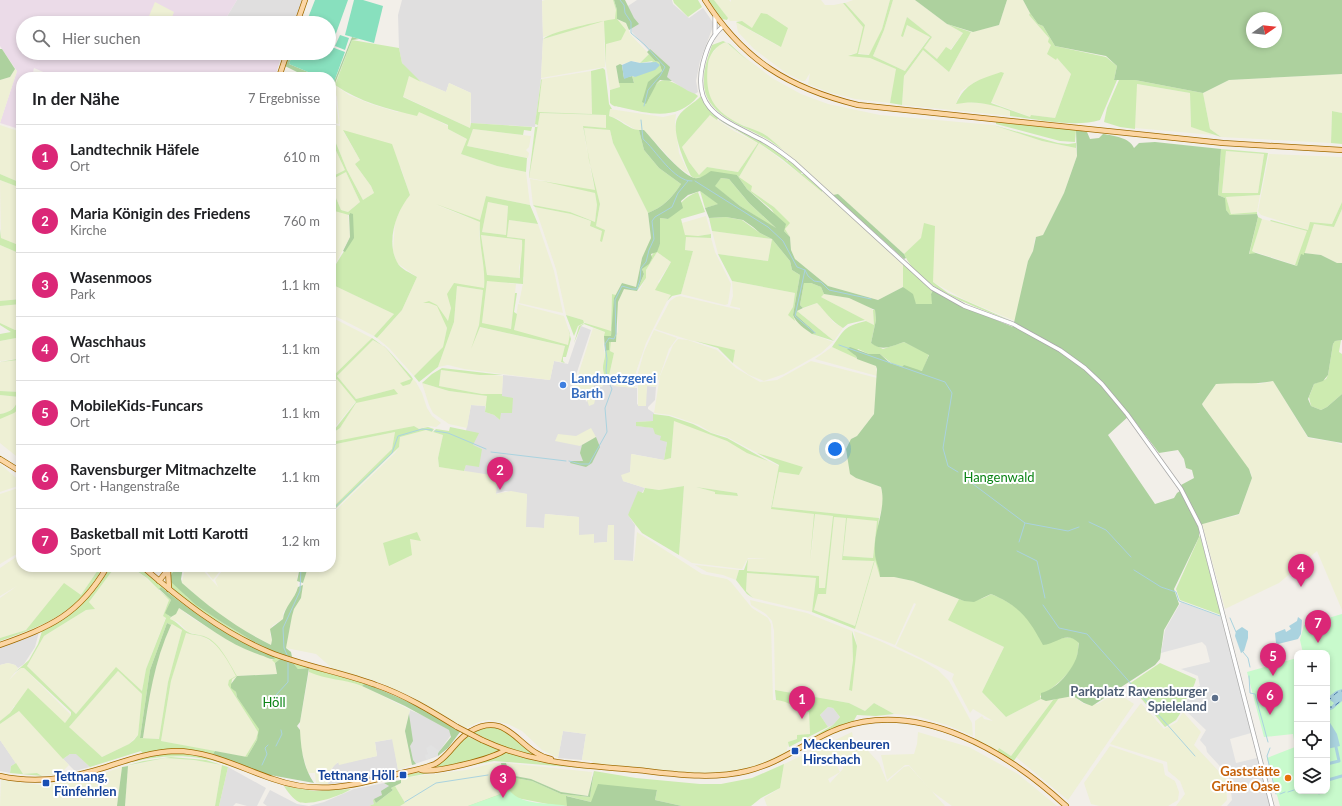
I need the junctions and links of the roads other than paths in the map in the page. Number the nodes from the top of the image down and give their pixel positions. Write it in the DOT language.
graph roads {
  1 [pos="305,0"];
  2 [pos="705,0"];
  3 [pos="299,16"];
  4 [pos="715,16"];
  5 [pos="723,26"];
  6 [pos="715,33"];
  7 [pos="285,60"];
  8 [pos="281,72"];
  9 [pos="1342,150"];
  10 [pos="0,459"];
  11 [pos="16,469"];
  12 [pos="104,572"];
  13 [pos="149,572"];
  14 [pos="166,572"];
  15 [pos="169,572"];
  16 [pos="159,581"];
  17 [pos="169,589"];
  18 [pos="0,645"];
  19 [pos="505,750"];
  20 [pos="555,762"];
  21 [pos="419,770"];
  22 [pos="0,776"];
  23 [pos="1066,806"];
  24 [pos="1272,806"];
  1 -- 3 [label="main road"];
  2 -- 4 [label="main road"];
  4 -- 5 [label="main road"];
  4 -- 6 [label="street"];
  5 -- 6 [label="street"];
  5 -- 9 [label="main road"];
  6 -- 24 [label="street"];
  7 -- 8 [label="main road"];
  10 -- 11 [label="main road"];
  12 -- 18 [label="main road"];
  13 -- 16 [label="main road"];
  14 -- 16 [label="main road"];
  15 -- 17 [label="main road"];
  16 -- 17 [label="main road"];
  17 -- 19 [label="main road, bridge"];
  19 -- 20 [label="main road"];
  19 -- 21 [label="main road"];
  20 -- 21 [label="main road"];
  20 -- 23 [label="main road"];
  21 -- 22 [label="main road"];
}
